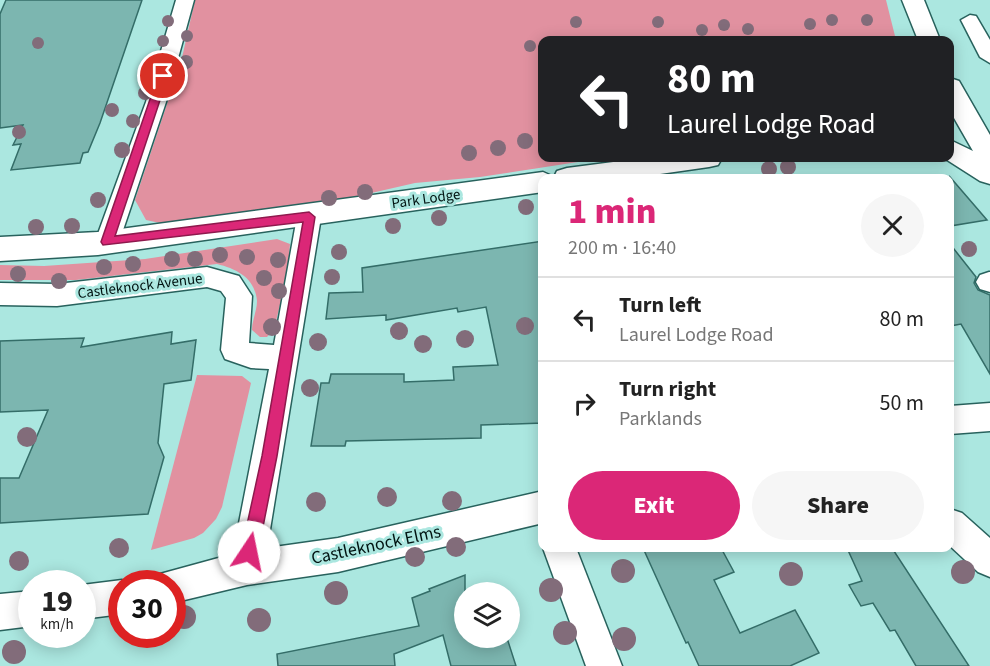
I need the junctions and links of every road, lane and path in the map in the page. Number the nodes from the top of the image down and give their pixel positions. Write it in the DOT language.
graph roads {
  1 [pos="185,0"];
  2 [pos="913,0"];
  3 [pos="970,20"];
  4 [pos="926,36"];
  5 [pos="990,57"];
  6 [pos="954,94"];
  7 [pos="969,126"];
  8 [pos="954,152"];
  9 [pos="990,155"];
  10 [pos="681,162"];
  11 [pos="595,174"];
  12 [pos="990,174"];
  13 [pos="538,183"];
  14 [pos="309,217"];
  15 [pos="107,242"];
  16 [pos="0,249"];
  17 [pos="0,294"];
  18 [pos="285,358"];
  19 [pos="990,417"];
  20 [pos="954,420"];
  21 [pos="538,508"];
  22 [pos="954,528"];
  23 [pos="561,552"];
  24 [pos="990,560"];
  25 [pos="247,568"];
  26 [pos="186,583"];
  27 [pos="18,610"];
  28 [pos="0,612"];
  29 [pos="604,666"];
  1 -- 15 [label="street"];
  2 -- 4 [label="street"];
  3 -- 5 [label="street"];
  6 -- 7 [label="street"];
  7 -- 9 [label="street"];
  8 -- 12 [label="street"];
  10 -- 11 [label="street"];
  13 -- 14 [label="street, Park Lodge"];
  14 -- 15 [label="street, Park Lodge"];
  14 -- 18 [label="street"];
  15 -- 16 [label="street, Park Lodge"];
  17 -- 18 [label="street, Castleknock Avenue"];
  18 -- 25 [label="street"];
  19 -- 20 [label="street"];
  21 -- 25 [label="street, Castleknock Elms"];
  22 -- 24 [label="street"];
  23 -- 29 [label="street"];
  25 -- 26 [label="street, Castleknock Elms"];
  27 -- 28 [label="street"];
}
